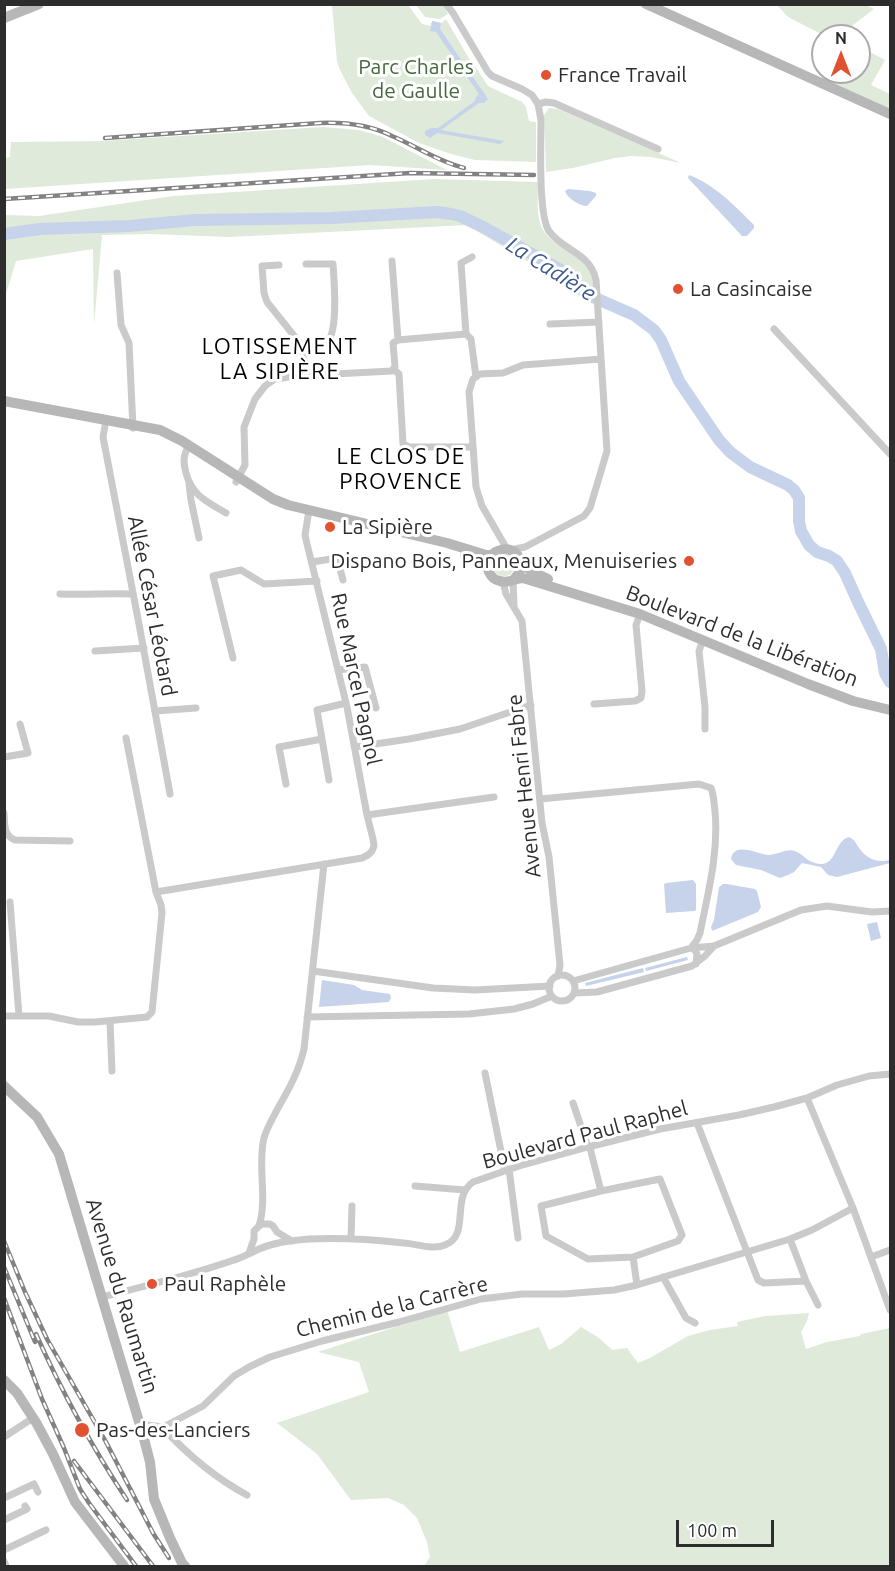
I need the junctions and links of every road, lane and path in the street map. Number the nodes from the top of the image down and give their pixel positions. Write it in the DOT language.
graph roads {
  1 [pos="39,4"];
  2 [pos="446,4"];
  3 [pos="452,4"];
  4 [pos="646,4"];
  5 [pos="453,13"];
  6 [pos="4,18"];
  7 [pos="538,104"];
  8 [pos="891,114"];
  9 [pos="658,149"];
  10 [pos="472,257"];
  11 [pos="392,261"];
  12 [pos="306,264"];
  13 [pos="279,265"];
  14 [pos="117,273"];
  15 [pos="599,322"];
  16 [pos="550,324"];
  17 [pos="774,328"];
  18 [pos="466,334"];
  19 [pos="398,340"];
  20 [pos="303,347"];
  21 [pos="601,359"];
  22 [pos="393,369"];
  23 [pos="304,376"];
  24 [pos="476,377"];
  25 [pos="4,403"];
  26 [pos="105,422"];
  27 [pos="133,427"];
  28 [pos="473,447"];
  29 [pos="187,448"];
  30 [pos="891,454"];
  31 [pos="238,480"];
  32 [pos="189,484"];
  33 [pos="226,513"];
  34 [pos="309,513"];
  35 [pos="199,538"];
  36 [pos="507,552"];
  37 [pos="312,562"];
  38 [pos="488,567"];
  39 [pos="343,580"];
  40 [pos="510,580"];
  41 [pos="317,581"];
  42 [pos="60,594"];
  43 [pos="133,594"];
  44 [pos="581,595"];
  45 [pos="640,614"];
  46 [pos="703,640"];
  47 [pos="144,648"];
  48 [pos="95,651"];
  49 [pos="233,658"];
  50 [pos="338,670"];
  51 [pos="346,703"];
  52 [pos="594,704"];
  53 [pos="531,705"];
  54 [pos="196,708"];
  55 [pos="376,708"];
  56 [pos="891,710"];
  57 [pos="155,711"];
  58 [pos="20,724"];
  59 [pos="705,729"];
  60 [pos="126,738"];
  61 [pos="322,739"];
  62 [pos="355,747"];
  63 [pos="4,757"];
  64 [pos="329,780"];
  65 [pos="286,784"];
  66 [pos="170,794"];
  67 [pos="494,797"];
  68 [pos="540,799"];
  69 [pos="4,813"];
  70 [pos="367,814"];
  71 [pos="70,841"];
  72 [pos="324,864"];
  73 [pos="156,892"];
  74 [pos="10,902"];
  75 [pos="891,911"];
  76 [pos="714,946"];
  77 [pos="691,948"];
  78 [pos="696,964"];
  79 [pos="560,965"];
  80 [pos="313,971"];
  81 [pos="558,976"];
  82 [pos="566,976"];
  83 [pos="573,981"];
  84 [pos="549,986"];
  85 [pos="575,993"];
  86 [pos="552,996"];
  87 [pos="4,1016"];
  88 [pos="19,1016"];
  89 [pos="308,1017"];
  90 [pos="110,1021"];
  91 [pos="112,1071"];
  92 [pos="485,1073"];
  93 [pos="891,1074"];
  94 [pos="4,1086"];
  95 [pos="807,1098"];
  96 [pos="573,1103"];
  97 [pos="697,1123"];
  98 [pos="589,1147"];
  99 [pos="507,1170"];
  100 [pos="416,1186"];
  101 [pos="465,1190"];
  102 [pos="601,1191"];
  103 [pos="352,1206"];
  104 [pos="263,1208"];
  105 [pos="853,1208"];
  106 [pos="270,1224"];
  107 [pos="259,1226"];
  108 [pos="277,1232"];
  109 [pos="518,1238"];
  110 [pos="254,1239"];
  111 [pos="351,1239"];
  112 [pos="790,1239"];
  113 [pos="292,1240"];
  114 [pos="269,1246"];
  115 [pos="891,1250"];
  116 [pos="747,1252"];
  117 [pos="249,1254"];
  118 [pos="633,1257"];
  119 [pos="871,1257"];
  120 [pos="663,1277"];
  121 [pos="806,1281"];
  122 [pos="637,1285"];
  123 [pos="102,1297"];
  124 [pos="818,1305"];
  125 [pos="891,1310"];
  126 [pos="695,1323"];
  127 [pos="5,1381"];
  128 [pos="33,1418"];
  129 [pos="140,1424"];
  130 [pos="162,1427"];
  131 [pos="143,1436"];
  132 [pos="4,1437"];
  133 [pos="38,1492"];
  134 [pos="247,1495"];
  135 [pos="4,1498"];
  136 [pos="25,1506"];
  137 [pos="4,1520"];
  138 [pos="46,1530"];
  139 [pos="4,1551"];
  140 [pos="4,1561"];
  141 [pos="6,1566"];
  142 [pos="124,1566"];
  143 [pos="185,1566"];
  1 -- 6 [label="street"];
  2 -- 5 [label="street"];
  3 -- 5 [label="street"];
  4 -- 8 [label="street"];
  5 -- 7 [label="street"];
  7 -- 9 [label="street"];
  7 -- 15 [label="street"];
  10 -- 18 [label="street"];
  11 -- 19 [label="street"];
  12 -- 20 [label="street"];
  13 -- 20 [label="street"];
  14 -- 27 [label="street"];
  15 -- 16 [label="street"];
  15 -- 21 [label="street"];
  17 -- 30 [label="street"];
  18 -- 19 [label="street"];
  18 -- 24 [label="street"];
  19 -- 22 [label="street"];
  20 -- 23 [label="street"];
  21 -- 24 [label="street"];
  21 -- 36 [label="street"];
  22 -- 23 [label="street"];
  22 -- 28 [label="street"];
  23 -- 31 [label="street"];
  24 -- 28 [label="street"];
  25 -- 26 [label="street, Boulevard de la Libération"];
  26 -- 27 [label="street, Boulevard de la Libération"];
  26 -- 43 [label="street, Allée César Léotard"];
  27 -- 29 [label="street, Boulevard de la Libération"];
  28 -- 36 [label="street"];
  29 -- 31 [label="street, Boulevard de la Libération"];
  29 -- 32 [label="street"];
  31 -- 34 [label="street, Boulevard de la Libération"];
  32 -- 33 [label="street"];
  32 -- 35 [label="street"];
  34 -- 36 [label="street, Boulevard de la Libération"];
  34 -- 37 [label="street, Rue Marcel Pagnol"];
  34 -- 38 [label="street, Boulevard de la Libération"];
  36 -- 38 [label="street"];
  36 -- 40 [label="street"];
  36 -- 44 [label="street, Boulevard de la Libération"];
  37 -- 39 [label="street"];
  37 -- 41 [label="street, Rue Marcel Pagnol"];
  38 -- 40 [label="street, Boulevard de la Libération"];
  40 -- 44 [label="street, Boulevard de la Libération"];
  40 -- 53 [label="street, Avenue Henri Fabre"];
  41 -- 49 [label="street"];
  41 -- 50 [label="street, Rue Marcel Pagnol"];
  42 -- 43 [label="street"];
  43 -- 47 [label="street, Allée César Léotard"];
  44 -- 45 [label="street, Boulevard de la Libération"];
  45 -- 46 [label="street, Boulevard de la Libération"];
  45 -- 52 [label="street"];
  46 -- 56 [label="street, Boulevard de la Libération"];
  46 -- 59 [label="street"];
  47 -- 48 [label="street"];
  47 -- 57 [label="street, Allée César Léotard"];
  50 -- 51 [label="street, Rue Marcel Pagnol"];
  50 -- 55 [label="street"];
  51 -- 61 [label="street"];
  51 -- 62 [label="street, Rue Marcel Pagnol"];
  53 -- 62 [label="street"];
  53 -- 68 [label="street, Avenue Henri Fabre"];
  54 -- 57 [label="street"];
  57 -- 66 [label="street, Allée César Léotard"];
  58 -- 63 [label="street"];
  60 -- 73 [label="street"];
  61 -- 64 [label="street"];
  61 -- 65 [label="street"];
  62 -- 70 [label="street, Rue Marcel Pagnol"];
  67 -- 70 [label="street"];
  68 -- 77 [label="street"];
  68 -- 79 [label="street, Avenue Henri Fabre"];
  69 -- 71 [label="street"];
  70 -- 72 [label="street, Rue Marcel Pagnol"];
  72 -- 73 [label="street"];
  72 -- 80 [label="street"];
  73 -- 90 [label="street"];
  74 -- 88 [label="street"];
  75 -- 76 [label="street"];
  76 -- 77 [label="street"];
  76 -- 78 [label="street"];
  77 -- 78 [label="street"];
  77 -- 83 [label="street"];
  78 -- 85 [label="street"];
  79 -- 81 [label="street, Avenue Henri Fabre"];
  79 -- 82 [label="street, Avenue Henri Fabre"];
  80 -- 84 [label="street"];
  80 -- 89 [label="street"];
  81 -- 82 [label="street"];
  81 -- 84 [label="street"];
  82 -- 83 [label="street"];
  83 -- 85 [label="street"];
  84 -- 86 [label="street"];
  85 -- 86 [label="street"];
  86 -- 89 [label="street"];
  87 -- 88 [label="street"];
  88 -- 90 [label="street"];
  89 -- 104 [label="street"];
  90 -- 91 [label="street"];
  92 -- 99 [label="street"];
  93 -- 95 [label="street, Boulevard Paul Raphel"];
  94 -- 123 [label="street, Avenue du Raumartin"];
  95 -- 97 [label="street, Boulevard Paul Raphel"];
  95 -- 105 [label="street"];
  96 -- 98 [label="street"];
  97 -- 98 [label="street, Boulevard Paul Raphel"];
  97 -- 116 [label="street"];
  98 -- 99 [label="street, Boulevard Paul Raphel"];
  98 -- 102 [label="street"];
  99 -- 101 [label="street, Boulevard Paul Raphel"];
  99 -- 109 [label="street"];
  100 -- 101 [label="street"];
  101 -- 111 [label="street, Boulevard Paul Raphel"];
  102 -- 118 [label="street"];
  102 -- 118 [label="street"];
  103 -- 111 [label="street"];
  104 -- 106 [label="street"];
  104 -- 107 [label="street"];
  105 -- 112 [label="street, Chemin de la Carrère"];
  105 -- 119 [label="street"];
  106 -- 107 [label="street"];
  106 -- 108 [label="street"];
  107 -- 110 [label="street"];
  108 -- 113 [label="street, Boulevard Paul Raphel"];
  108 -- 114 [label="street"];
  110 -- 114 [label="street"];
  110 -- 117 [label="street"];
  111 -- 113 [label="street, Boulevard Paul Raphel"];
  112 -- 116 [label="street, Chemin de la Carrère"];
  112 -- 121 [label="street"];
  113 -- 114 [label="street, Boulevard Paul Raphel"];
  114 -- 117 [label="street, Boulevard Paul Raphel"];
  115 -- 119 [label="street"];
  116 -- 120 [label="street, Chemin de la Carrère"];
  116 -- 121 [label="street"];
  117 -- 123 [label="street, Boulevard Paul Raphel"];
  118 -- 122 [label="street"];
  119 -- 125 [label="street"];
  120 -- 122 [label="street, Chemin de la Carrère"];
  120 -- 126 [label="street"];
  121 -- 124 [label="street"];
  122 -- 130 [label="street, Chemin de la Carrère"];
  123 -- 129 [label="street, Avenue du Raumartin"];
  127 -- 128 [label="street"];
  128 -- 132 [label="street"];
  128 -- 142 [label="street"];
  129 -- 130 [label="street"];
  129 -- 131 [label="street, Avenue du Raumartin"];
  130 -- 131 [label="street, Chemin de la Carrère"];
  130 -- 134 [label="street"];
  131 -- 143 [label="street, Avenue du Raumartin"];
  133 -- 135 [label="street"];
  136 -- 137 [label="street"];
  138 -- 139 [label="street"];
  140 -- 141 [label="street"];
}
